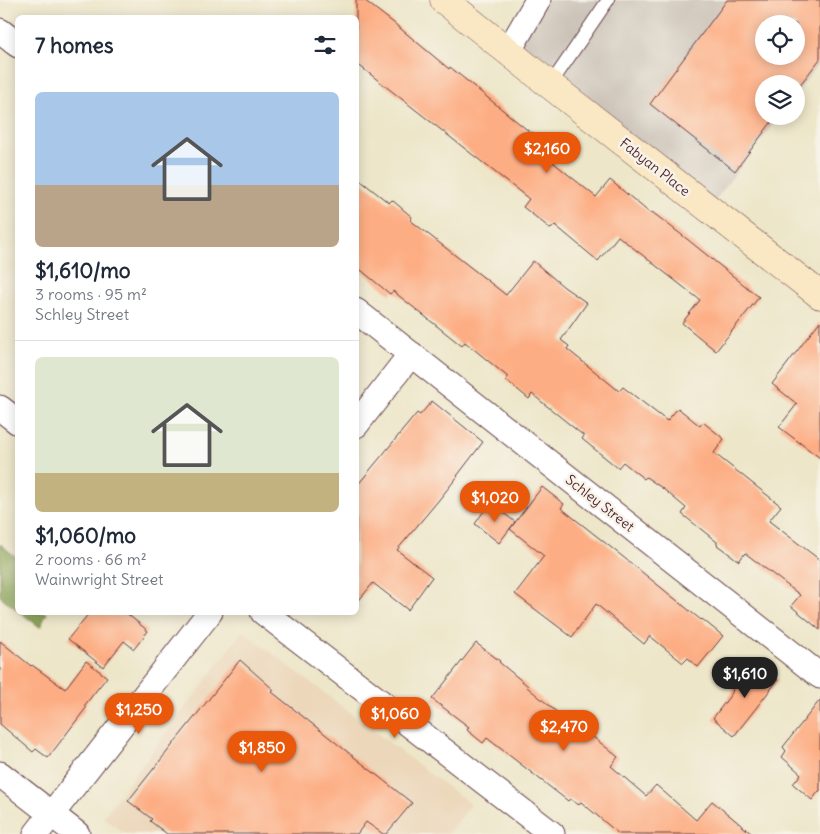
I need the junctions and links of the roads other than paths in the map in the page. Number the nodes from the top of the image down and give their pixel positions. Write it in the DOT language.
graph roads {
  1 [pos="444,0"];
  2 [pos="538,0"];
  3 [pos="608,0"];
  4 [pos="0,31"];
  5 [pos="15,43"];
  6 [pos="508,52"];
  7 [pos="550,85"];
  8 [pos="820,295"];
  9 [pos="359,313"];
  10 [pos="411,354"];
  11 [pos="0,408"];
  12 [pos="15,420"];
  13 [pos="359,421"];
  14 [pos="208,615"];
  15 [pos="267,615"];
  16 [pos="820,676"];
  17 [pos="0,774"];
  18 [pos="51,814"];
  19 [pos="36,834"];
  20 [pos="77,834"];
  21 [pos="552,834"];
  1 -- 6 [label="street, Fabyan Place"];
  2 -- 6 [label="street"];
  3 -- 7 [label="lane"];
  4 -- 5 [label="street"];
  6 -- 7 [label="street, Fabyan Place"];
  7 -- 8 [label="street, Fabyan Place"];
  9 -- 10 [label="street, Schley Street"];
  10 -- 13 [label="street"];
  10 -- 16 [label="street, Schley Street"];
  11 -- 12 [label="street"];
  14 -- 18 [label="street"];
  15 -- 21 [label="street"];
  17 -- 18 [label="street"];
  18 -- 19 [label="street"];
  18 -- 20 [label="street"];
}
